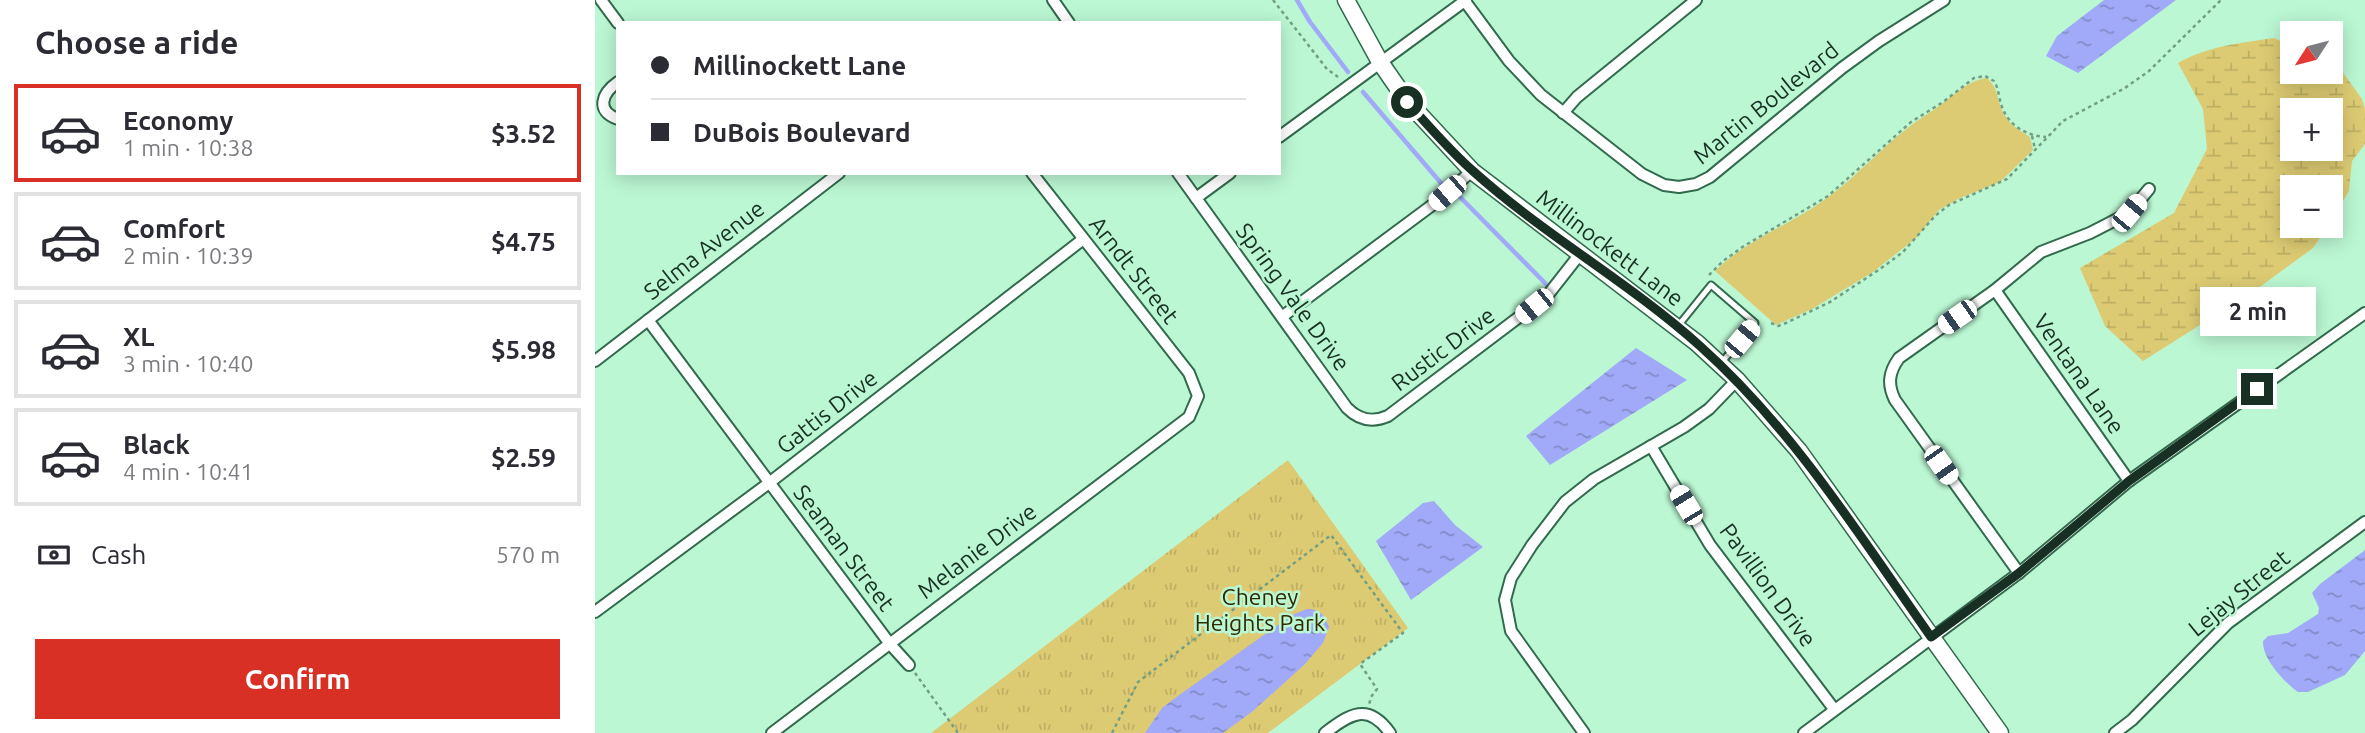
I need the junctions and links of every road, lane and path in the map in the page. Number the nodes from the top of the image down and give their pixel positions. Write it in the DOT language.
graph roads {
  1 [pos="601,0"];
  2 [pos="1053,0"];
  3 [pos="1273,0"];
  4 [pos="1346,0"];
  5 [pos="1465,0"];
  6 [pos="1696,0"];
  7 [pos="1944,0"];
  8 [pos="2221,0"];
  9 [pos="617,21"];
  10 [pos="1068,21"];
  11 [pos="1380,62"];
  12 [pos="616,83"];
  13 [pos="1350,85"];
  14 [pos="1563,113"];
  15 [pos="616,119"];
  16 [pos="1281,136"];
  17 [pos="2032,136"];
  18 [pos="2046,137"];
  19 [pos="2035,149"];
  20 [pos="1472,171"];
  21 [pos="836,175"];
  22 [pos="1033,175"];
  23 [pos="1179,175"];
  24 [pos="1227,175"];
  25 [pos="2149,189"];
  26 [pos="1196,198"];
  27 [pos="1082,240"];
  28 [pos="1580,254"];
  29 [pos="1703,282"];
  30 [pos="1995,290"];
  31 [pos="2365,313"];
  32 [pos="1283,316"];
  33 [pos="648,320"];
  34 [pos="1771,323"];
  35 [pos="1677,327"];
  36 [pos="595,361"];
  37 [pos="1720,364"];
  38 [pos="1737,380"];
  39 [pos="1198,396"];
  40 [pos="1388,416"];
  41 [pos="1651,446"];
  42 [pos="2129,481"];
  43 [pos="769,484"];
  44 [pos="2365,522"];
  45 [pos="2019,573"];
  46 [pos="595,612"];
  47 [pos="1931,637"];
  48 [pos="890,644"];
  49 [pos="909,665"];
  50 [pos="1834,709"];
  51 [pos="1368,714"];
  52 [pos="772,733"];
  53 [pos="958,733"];
  54 [pos="1112,733"];
  55 [pos="1325,733"];
  56 [pos="1390,733"];
  57 [pos="1584,733"];
  58 [pos="1804,733"];
  59 [pos="2000,733"];
  60 [pos="2115,733"];
  1 -- 9 [label="street"];
  2 -- 10 [label="street"];
  3 -- 13 [label="path"];
  4 -- 11 [label="street, Millinockett Lane"];
  5 -- 11 [label="street"];
  5 -- 14 [label="street, Martin Boulevard"];
  6 -- 14 [label="street"];
  7 -- 14 [label="street, Martin Boulevard"];
  8 -- 18 [label="path"];
  11 -- 13 [label="street"];
  11 -- 20 [label="street, Millinockett Lane"];
  12 -- 15 [label="street"];
  13 -- 16 [label="street"];
  17 -- 18 [label="path"];
  17 -- 19 [label="path"];
  17 -- 29 [label="path"];
  18 -- 19 [label="path"];
  19 -- 34 [label="path"];
  20 -- 28 [label="street, Millinockett Lane"];
  20 -- 32 [label="street"];
  21 -- 33 [label="street, Selma Avenue"];
  22 -- 27 [label="street, Arndt Street"];
  23 -- 26 [label="street, Spring Vale Drive"];
  24 -- 26 [label="street"];
  25 -- 30 [label="street"];
  26 -- 32 [label="street, Spring Vale Drive"];
  27 -- 39 [label="street, Arndt Street"];
  27 -- 43 [label="street, Gattis Drive"];
  28 -- 35 [label="street, Millinockett Lane"];
  28 -- 40 [label="street, Rustic Drive"];
  30 -- 42 [label="street, Ventana Lane"];
  30 -- 45 [label="street"];
  31 -- 42 [label="street"];
  32 -- 40 [label="street, Spring Vale Drive"];
  33 -- 36 [label="street, Selma Avenue"];
  33 -- 43 [label="street, Seaman Street"];
  35 -- 37 [label="street, Millinockett Lane"];
  35 -- 37 [label="lane"];
  37 -- 38 [label="street, Millinockett Lane"];
  38 -- 41 [label="street"];
  38 -- 47 [label="street, Millinockett Lane"];
  39 -- 48 [label="street, Melanie Drive"];
  41 -- 50 [label="street, Pavillion Drive"];
  41 -- 57 [label="street"];
  42 -- 45 [label="street"];
  43 -- 46 [label="street, Gattis Drive"];
  43 -- 48 [label="street, Seaman Street"];
  44 -- 60 [label="street, Lejay Street"];
  45 -- 47 [label="street"];
  47 -- 50 [label="street"];
  47 -- 59 [label="street, Millinockett Lane"];
  48 -- 49 [label="street, Seaman Street"];
  48 -- 52 [label="street, Melanie Drive"];
  49 -- 53 [label="path"];
  50 -- 58 [label="street"];
  51 -- 54 [label="path"];
  51 -- 55 [label="street"];
  51 -- 56 [label="street"];
}
